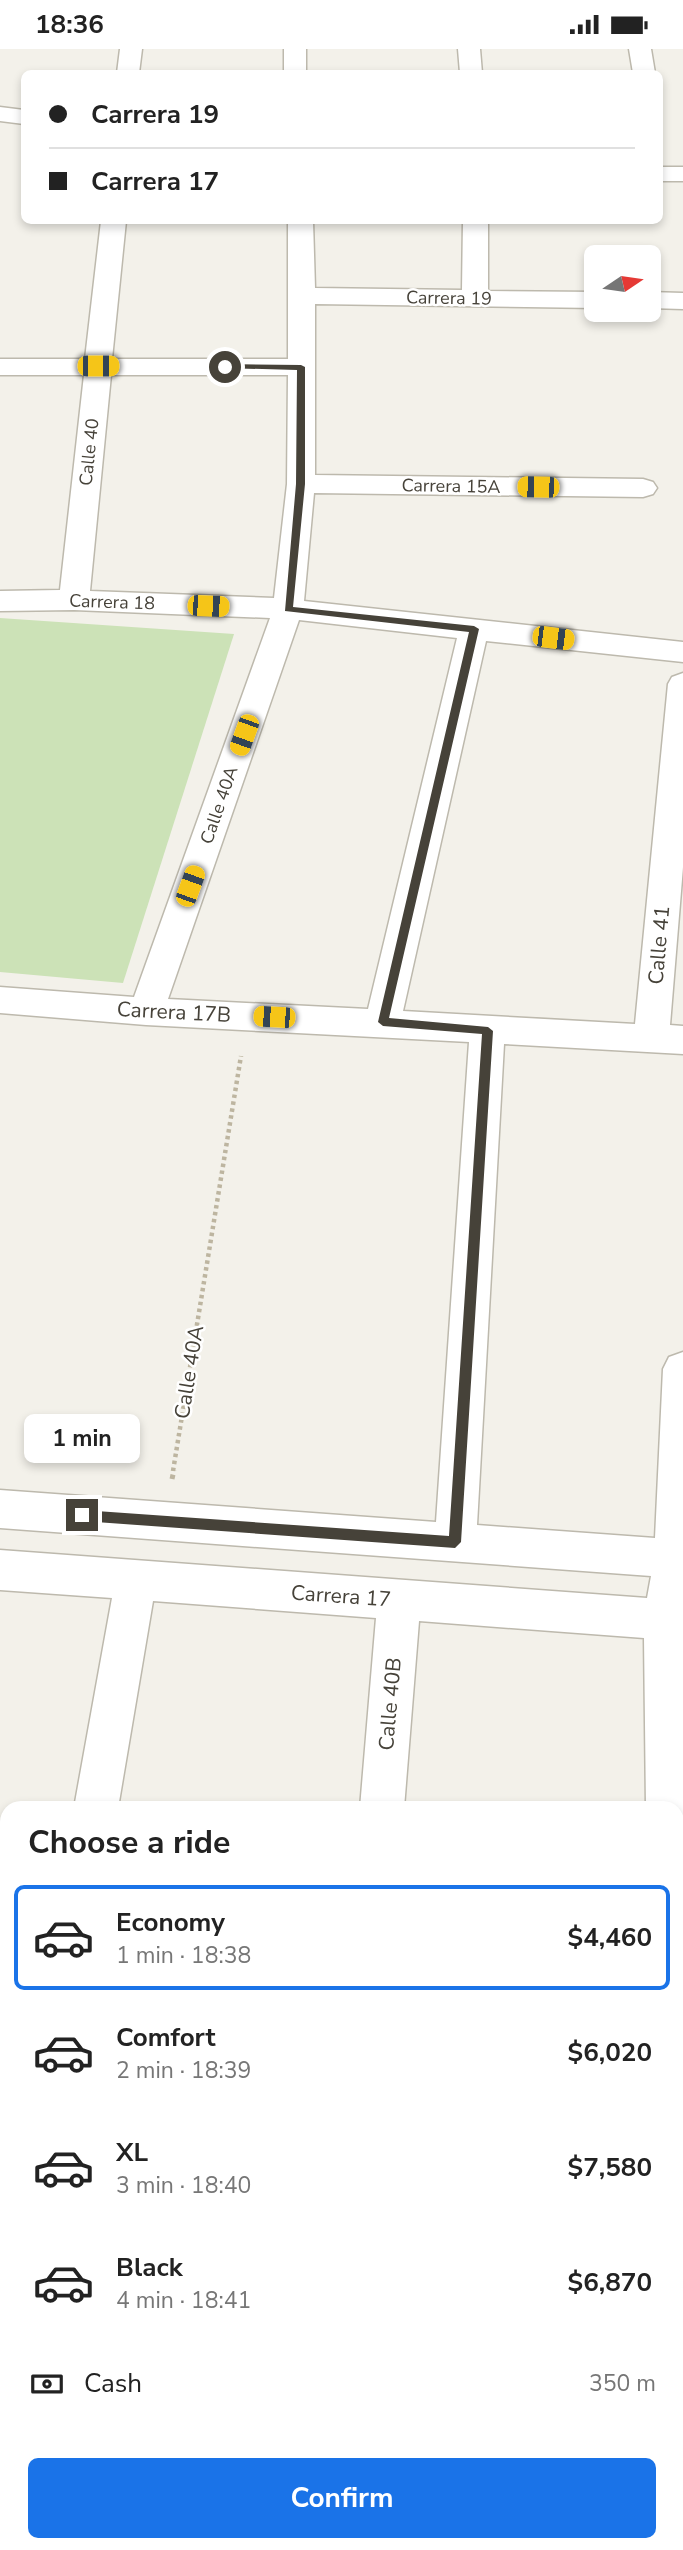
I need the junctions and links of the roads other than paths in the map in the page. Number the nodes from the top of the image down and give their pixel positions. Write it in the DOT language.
graph roads {
  1 [pos="131,49"];
  2 [pos="295,49"];
  3 [pos="469,49"];
  4 [pos="640,49"];
  5 [pos="128,70"];
  6 [pos="295,70"];
  7 [pos="471,70"];
  8 [pos="644,70"];
  9 [pos="0,114"];
  10 [pos="21,117"];
  11 [pos="663,174"];
  12 [pos="683,174"];
  13 [pos="113,224"];
  14 [pos="300,224"];
  15 [pos="476,224"];
  16 [pos="302,296"];
  17 [pos="475,298"];
  18 [pos="584,300"];
  19 [pos="662,300"];
  20 [pos="683,301"];
  21 [pos="98,366"];
  22 [pos="0,367"];
  23 [pos="301,367"];
  24 [pos="300,484"];
  25 [pos="643,488"];
  26 [pos="74,600"];
  27 [pos="0,601"];
  28 [pos="288,609"];
  29 [pos="474,629"];
  30 [pos="683,652"];
  31 [pos="683,684"];
  32 [pos="0,1000"];
  33 [pos="146,1011"];
  34 [pos="383,1022"];
  35 [pos="488,1031"];
  36 [pos="667,1039"];
  37 [pos="683,1369"];
  38 [pos="0,1509"];
  39 [pos="455,1542"];
  40 [pos="679,1559"];
  41 [pos="0,1570"];
  42 [pos="136,1580"];
  43 [pos="399,1600"];
  44 [pos="674,1621"];
  45 [pos="97,1801"];
  46 [pos="383,1801"];
  47 [pos="668,1801"];
  1 -- 5 [label="street"];
  2 -- 6 [label="street"];
  3 -- 7 [label="street"];
  4 -- 8 [label="street"];
  9 -- 10 [label="street"];
  11 -- 12 [label="street"];
  13 -- 21 [label="street, Calle 40"];
  14 -- 16 [label="street, Calle 40A"];
  15 -- 17 [label="street"];
  16 -- 17 [label="street, Carrera 19"];
  16 -- 23 [label="street, Calle 40A"];
  17 -- 18 [label="street, Carrera 19"];
  19 -- 20 [label="street"];
  21 -- 22 [label="street"];
  21 -- 23 [label="street"];
  21 -- 26 [label="street, Calle 40"];
  23 -- 24 [label="street, Calle 40A"];
  24 -- 25 [label="street, Carrera 15A"];
  24 -- 28 [label="street, Calle 40A"];
  26 -- 27 [label="street, Carrera 18"];
  26 -- 28 [label="street, Carrera 18"];
  28 -- 29 [label="street, Carrera 18"];
  28 -- 33 [label="street, Calle 40A"];
  29 -- 30 [label="street, Carrera 18"];
  29 -- 34 [label="street"];
  31 -- 36 [label="street, Calle 41"];
  32 -- 33 [label="street, Carrera 17B"];
  33 -- 34 [label="street, Carrera 17B"];
  34 -- 35 [label="street, Carrera 17B"];
  35 -- 36 [label="street, Carrera 17B"];
  35 -- 39 [label="street"];
  37 -- 40 [label="street"];
  38 -- 39 [label="street"];
  39 -- 40 [label="street"];
  40 -- 44 [label="street"];
  41 -- 42 [label="street, Carrera 17"];
  42 -- 43 [label="street, Carrera 17"];
  42 -- 45 [label="street"];
  43 -- 44 [label="street, Carrera 17"];
  43 -- 46 [label="street, Calle 40B"];
  44 -- 47 [label="street"];
}
